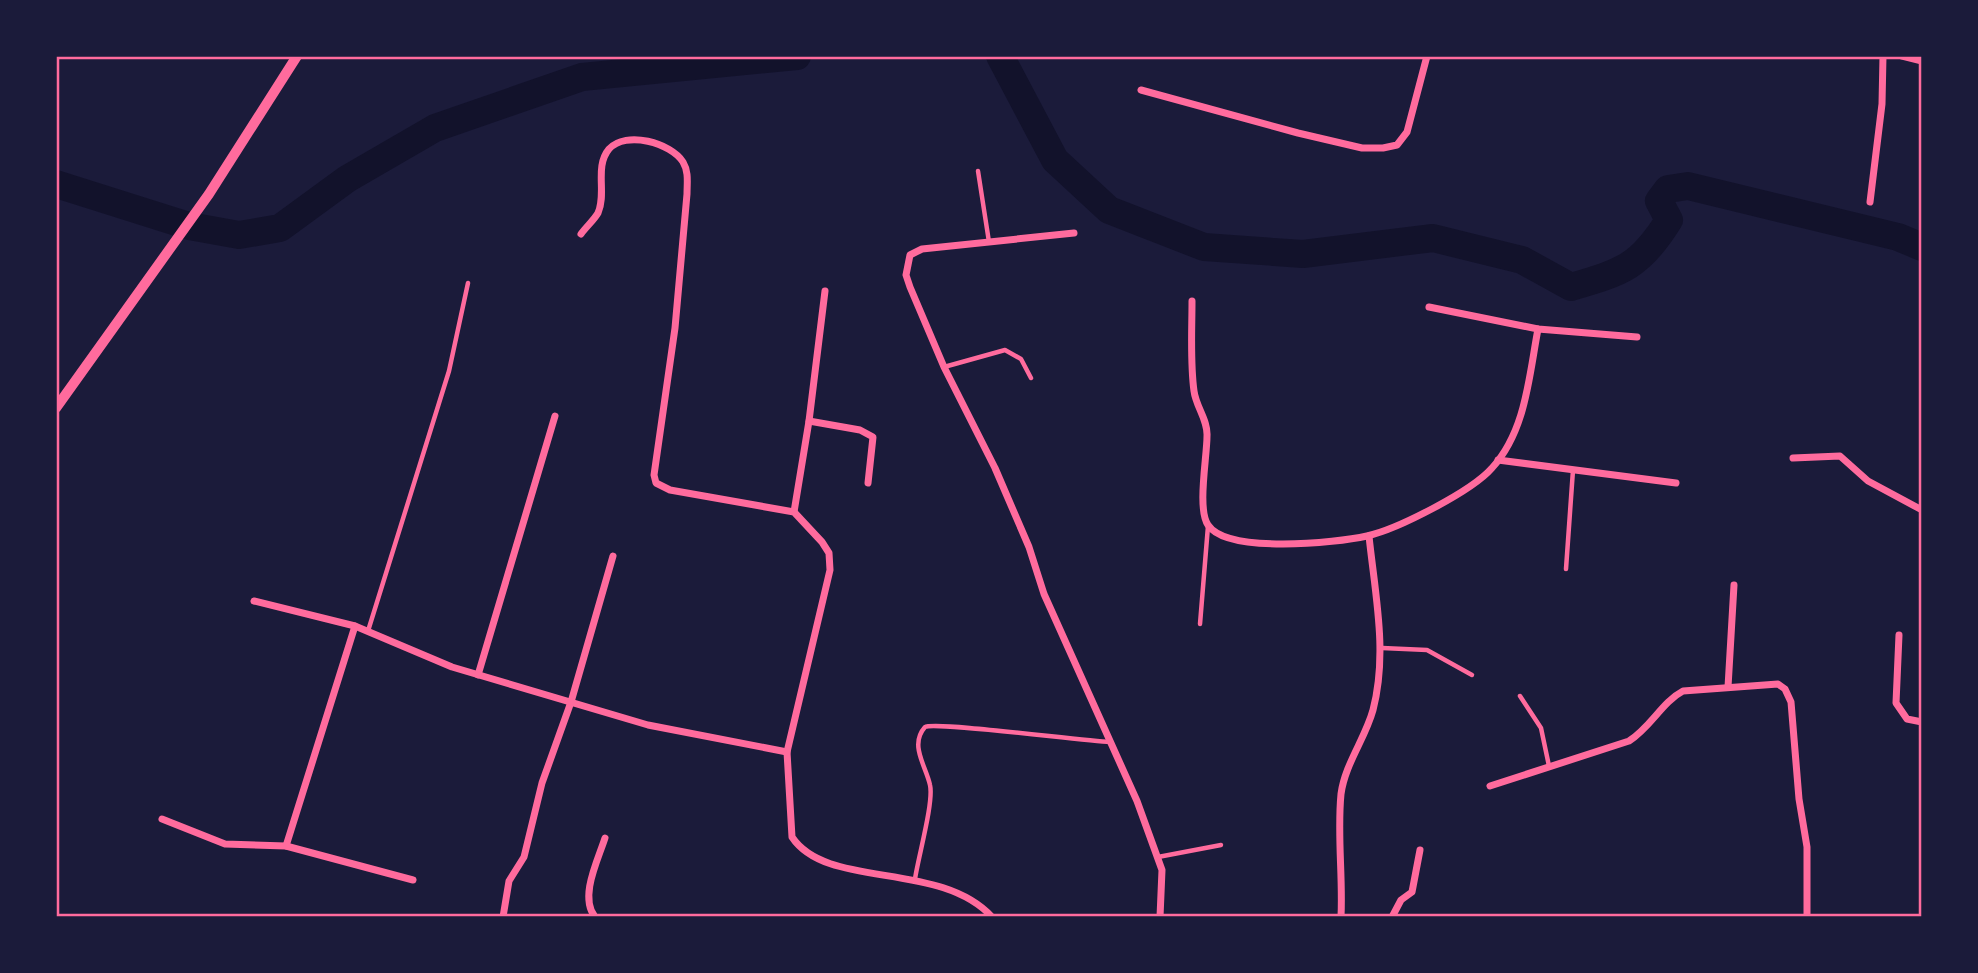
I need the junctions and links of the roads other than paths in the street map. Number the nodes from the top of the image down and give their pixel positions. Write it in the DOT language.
graph roads {
  1 [pos="297,56"];
  2 [pos="1427,56"];
  3 [pos="1883,56"];
  4 [pos="1902,56"];
  5 [pos="1922,61"];
  6 [pos="1141,90"];
  7 [pos="978,171"];
  8 [pos="1870,202"];
  9 [pos="1074,233"];
  10 [pos="581,234"];
  11 [pos="989,242"];
  12 [pos="468,283"];
  13 [pos="825,291"];
  14 [pos="1192,301"];
  15 [pos="1429,307"];
  16 [pos="1538,329"];
  17 [pos="1637,337"];
  18 [pos="944,368"];
  19 [pos="1031,378"];
  20 [pos="56,408"];
  21 [pos="555,416"];
  22 [pos="809,421"];
  23 [pos="1793,458"];
  24 [pos="1498,460"];
  25 [pos="1573,470"];
  26 [pos="869,483"];
  27 [pos="1676,483"];
  28 [pos="1922,510"];
  29 [pos="794,512"];
  30 [pos="1208,526"];
  31 [pos="1369,536"];
  32 [pos="613,556"];
  33 [pos="1566,569"];
  34 [pos="1734,585"];
  35 [pos="254,601"];
  36 [pos="1200,624"];
  37 [pos="355,626"];
  38 [pos="368,631"];
  39 [pos="1899,635"];
  40 [pos="1382,648"];
  41 [pos="478,675"];
  42 [pos="1472,675"];
  43 [pos="1728,687"];
  44 [pos="1520,696"];
  45 [pos="571,702"];
  46 [pos="1922,722"];
  47 [pos="1111,742"];
  48 [pos="787,752"];
  49 [pos="1549,766"];
  50 [pos="1490,786"];
  51 [pos="162,819"];
  52 [pos="605,838"];
  53 [pos="1221,845"];
  54 [pos="286,846"];
  55 [pos="1420,849"];
  56 [pos="1157,857"];
  57 [pos="915,878"];
  58 [pos="413,880"];
  59 [pos="503,917"];
  60 [pos="595,917"];
  61 [pos="992,917"];
  62 [pos="1160,917"];
  63 [pos="1340,917"];
  64 [pos="1392,917"];
  65 [pos="1807,917"];
  1 -- 20 [label="street"];
  2 -- 6 [label="street"];
  3 -- 8 [label="street"];
  4 -- 5 [label="street"];
  7 -- 11 [label="lane"];
  9 -- 11 [label="street"];
  10 -- 29 [label="street"];
  11 -- 18 [label="street"];
  12 -- 38 [label="lane"];
  13 -- 22 [label="street"];
  14 -- 30 [label="street"];
  15 -- 16 [label="street"];
  16 -- 17 [label="street"];
  16 -- 24 [label="street"];
  18 -- 19 [label="lane"];
  18 -- 47 [label="street"];
  21 -- 41 [label="street"];
  22 -- 26 [label="street"];
  22 -- 29 [label="street"];
  23 -- 28 [label="street"];
  24 -- 25 [label="street"];
  24 -- 31 [label="street"];
  25 -- 27 [label="street"];
  25 -- 33 [label="lane"];
  29 -- 48 [label="street"];
  30 -- 31 [label="street"];
  30 -- 36 [label="lane"];
  31 -- 40 [label="street"];
  32 -- 45 [label="street"];
  34 -- 43 [label="street"];
  35 -- 37 [label="street"];
  37 -- 38 [label="street"];
  37 -- 54 [label="street"];
  38 -- 41 [label="street"];
  39 -- 46 [label="street"];
  40 -- 42 [label="lane"];
  40 -- 63 [label="street"];
  41 -- 45 [label="street"];
  43 -- 49 [label="street"];
  43 -- 65 [label="street"];
  44 -- 49 [label="lane"];
  45 -- 48 [label="street"];
  45 -- 59 [label="street"];
  47 -- 56 [label="street"];
  47 -- 57 [label="lane"];
  48 -- 57 [label="street"];
  49 -- 50 [label="street"];
  51 -- 54 [label="street"];
  52 -- 60 [label="street"];
  53 -- 56 [label="lane"];
  54 -- 58 [label="street"];
  55 -- 64 [label="street"];
  56 -- 62 [label="street"];
  57 -- 61 [label="street"];
}
